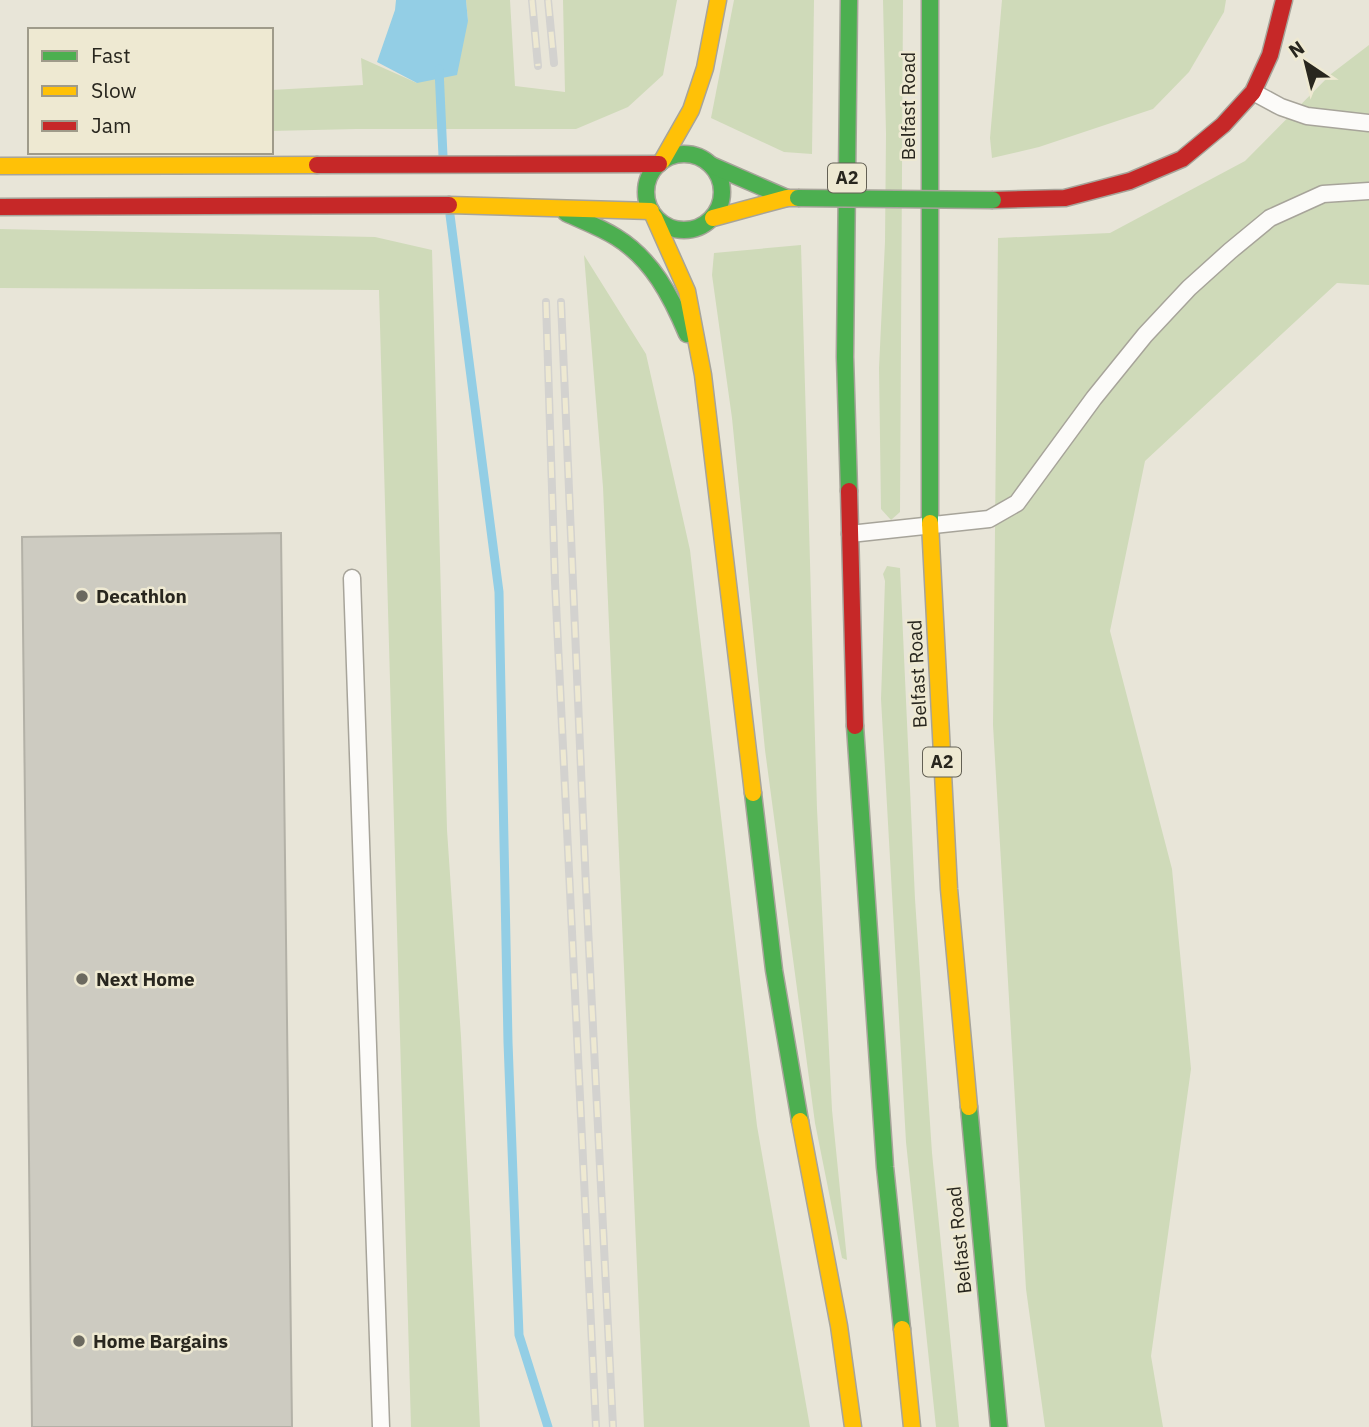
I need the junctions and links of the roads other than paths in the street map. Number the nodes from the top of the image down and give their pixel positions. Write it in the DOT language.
graph roads {
  1 [pos="718,0"];
  2 [pos="849,0"];
  3 [pos="930,0"];
  4 [pos="1283,0"];
  5 [pos="945,27"];
  6 [pos="1253,92"];
  7 [pos="929,94"];
  8 [pos="1369,123"];
  9 [pos="660,162"];
  10 [pos="711,165"];
  11 [pos="0,166"];
  12 [pos="1369,191"];
  13 [pos="792,198"];
  14 [pos="0,207"];
  15 [pos="553,207"];
  16 [pos="653,214"];
  17 [pos="713,218"];
  18 [pos="703,374"];
  19 [pos="930,524"];
  20 [pos="850,534"];
  21 [pos="352,578"];
  22 [pos="381,1427"];
  23 [pos="853,1427"];
  24 [pos="912,1427"];
  25 [pos="999,1427"];
  1 -- 9 [label="main road"];
  2 -- 20 [label="main road, A2"];
  3 -- 7 [label="main road, Belfast Road / A2"];
  4 -- 6 [label="main road"];
  5 -- 7 [label="main road"];
  6 -- 8 [label="lane"];
  6 -- 13 [label="main road, bridge"];
  7 -- 19 [label="main road, Belfast Road / A2"];
  9 -- 10 [label="main road"];
  9 -- 11 [label="main road"];
  9 -- 16 [label="main road"];
  10 -- 13 [label="main road"];
  10 -- 17 [label="main road"];
  12 -- 19 [label="lane"];
  13 -- 17 [label="main road"];
  14 -- 15 [label="main road"];
  15 -- 16 [label="main road"];
  15 -- 18 [label="main road"];
  16 -- 17 [label="main road"];
  16 -- 18 [label="main road"];
  18 -- 23 [label="main road"];
  19 -- 20 [label="lane"];
  19 -- 25 [label="main road, Belfast Road / A2"];
  20 -- 24 [label="main road, A2"];
  21 -- 22 [label="lane"];
}
